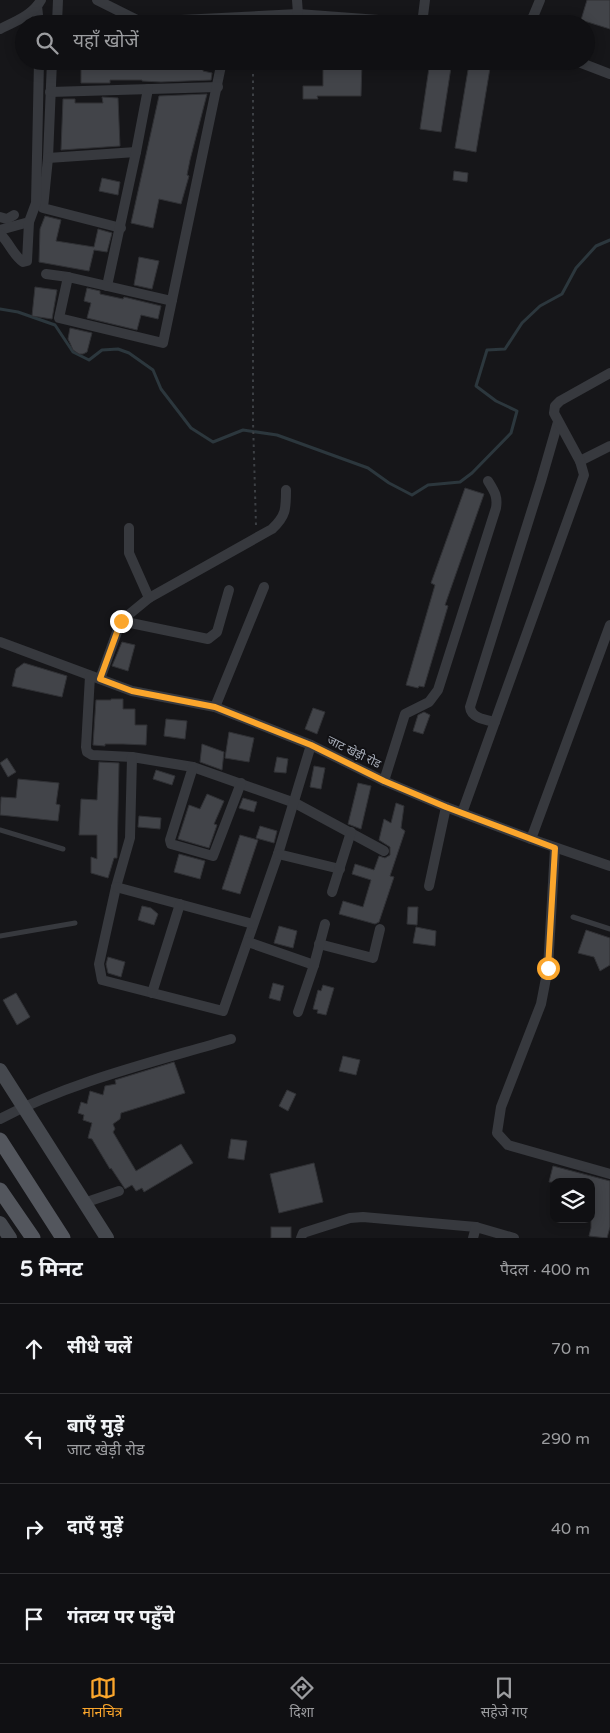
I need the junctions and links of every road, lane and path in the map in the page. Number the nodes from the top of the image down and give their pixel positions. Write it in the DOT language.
graph roads {
  1 [pos="58,0"];
  2 [pos="97,0"];
  3 [pos="297,0"];
  4 [pos="425,0"];
  5 [pos="540,0"];
  6 [pos="39,3"];
  7 [pos="298,14"];
  8 [pos="25,15"];
  9 [pos="57,15"];
  10 [pos="127,15"];
  11 [pos="288,15"];
  12 [pos="311,15"];
  13 [pos="423,15"];
  14 [pos="534,15"];
  15 [pos="15,21"];
  16 [pos="0,30"];
  17 [pos="595,68"];
  18 [pos="40,70"];
  19 [pos="51,70"];
  20 [pos="221,70"];
  21 [pos="253,70"];
  22 [pos="610,74"];
  23 [pos="218,87"];
  24 [pos="148,89"];
  25 [pos="50,92"];
  26 [pos="136,152"];
  27 [pos="48,158"];
  28 [pos="14,215"];
  29 [pos="0,217"];
  30 [pos="30,222"];
  31 [pos="120,228"];
  32 [pos="0,230"];
  33 [pos="0,234"];
  34 [pos="46,274"];
  35 [pos="68,277"];
  36 [pos="107,286"];
  37 [pos="172,301"];
  38 [pos="610,373"];
  39 [pos="558,422"];
  40 [pos="610,446"];
  41 [pos="580,461"];
  42 [pos="488,481"];
  43 [pos="286,490"];
  44 [pos="129,528"];
  45 [pos="256,537"];
  46 [pos="264,587"];
  47 [pos="229,590"];
  48 [pos="149,598"];
  49 [pos="121,621"];
  50 [pos="610,625"];
  51 [pos="0,642"];
  52 [pos="95,678"];
  53 [pos="215,707"];
  54 [pos="495,722"];
  55 [pos="311,745"];
  56 [pos="132,757"];
  57 [pos="193,766"];
  58 [pos="384,781"];
  59 [pos="241,783"];
  60 [pos="294,803"];
  61 [pos="446,807"];
  62 [pos="462,813"];
  63 [pos="0,830"];
  64 [pos="351,832"];
  65 [pos="531,839"];
  66 [pos="555,848"];
  67 [pos="63,849"];
  68 [pos="384,851"];
  69 [pos="278,854"];
  70 [pos="610,866"];
  71 [pos="340,869"];
  72 [pos="429,886"];
  73 [pos="116,887"];
  74 [pos="332,892"];
  75 [pos="180,904"];
  76 [pos="573,918"];
  77 [pos="75,923"];
  78 [pos="253,924"];
  79 [pos="325,924"];
  80 [pos="609,926"];
  81 [pos="380,928"];
  82 [pos="0,936"];
  83 [pos="248,942"];
  84 [pos="319,944"];
  85 [pos="314,965"];
  86 [pos="152,993"];
  87 [pos="298,1012"];
  88 [pos="231,1039"];
  89 [pos="0,1070"];
  90 [pos="24,1106"];
  91 [pos="0,1119"];
  92 [pos="0,1140"];
  93 [pos="610,1174"];
  94 [pos="0,1190"];
  95 [pos="119,1191"];
  96 [pos="84,1203"];
  97 [pos="0,1223"];
  98 [pos="476,1227"];
  99 [pos="10,1238"];
  100 [pos="33,1238"];
  101 [pos="63,1238"];
  102 [pos="107,1238"];
  103 [pos="300,1238"];
  104 [pos="473,1238"];
  105 [pos="514,1238"];
  1 -- 9 [label="street"];
  2 -- 10 [label="street"];
  3 -- 7 [label="street"];
  4 -- 13 [label="street"];
  5 -- 14 [label="street"];
  6 -- 8 [label="street"];
  7 -- 11 [label="street"];
  7 -- 12 [label="street"];
  15 -- 16 [label="street"];
  17 -- 22 [label="street"];
  18 -- 30 [label="street"];
  19 -- 25 [label="street"];
  20 -- 23 [label="street"];
  21 -- 45 [label="path"];
  23 -- 24 [label="street"];
  23 -- 37 [label="street"];
  24 -- 25 [label="street"];
  24 -- 26 [label="street"];
  25 -- 27 [label="street"];
  26 -- 27 [label="street"];
  26 -- 31 [label="street"];
  27 -- 31 [label="street"];
  28 -- 29 [label="street"];
  30 -- 32 [label="street"];
  30 -- 33 [label="street"];
  31 -- 36 [label="street"];
  34 -- 35 [label="street"];
  35 -- 36 [label="street"];
  35 -- 37 [label="street"];
  36 -- 37 [label="street"];
  38 -- 39 [label="street"];
  39 -- 41 [label="street"];
  39 -- 54 [label="street"];
  40 -- 41 [label="street"];
  41 -- 54 [label="street"];
  42 -- 58 [label="street"];
  43 -- 45 [label="street"];
  44 -- 48 [label="street"];
  45 -- 48 [label="street"];
  46 -- 53 [label="street"];
  47 -- 49 [label="street"];
  48 -- 49 [label="street"];
  49 -- 52 [label="street"];
  50 -- 65 [label="street"];
  51 -- 52 [label="street, जाट खेड़ी रोड"];
  52 -- 53 [label="street, जाट खेड़ी रोड"];
  52 -- 56 [label="street"];
  53 -- 55 [label="street, जाट खेड़ी रोड"];
  54 -- 62 [label="street"];
  55 -- 58 [label="street, जाट खेड़ी रोड"];
  55 -- 60 [label="street"];
  56 -- 57 [label="street"];
  56 -- 73 [label="street"];
  57 -- 59 [label="street"];
  57 -- 59 [label="street"];
  58 -- 61 [label="street, जाट खेड़ी रोड"];
  59 -- 60 [label="street"];
  60 -- 64 [label="street"];
  60 -- 69 [label="street"];
  61 -- 62 [label="street, जाट खेड़ी रोड"];
  61 -- 72 [label="street"];
  62 -- 65 [label="street, जाट खेड़ी रोड"];
  63 -- 67 [label="lane"];
  64 -- 68 [label="street"];
  64 -- 71 [label="street"];
  65 -- 66 [label="street, जाट खेड़ी रोड"];
  66 -- 70 [label="street, जाट खेड़ी रोड"];
  66 -- 93 [label="street"];
  69 -- 71 [label="street"];
  69 -- 78 [label="street"];
  71 -- 74 [label="street"];
  73 -- 75 [label="street"];
  73 -- 86 [label="street"];
  75 -- 78 [label="street"];
  75 -- 86 [label="street"];
  76 -- 80 [label="lane"];
  77 -- 82 [label="lane"];
  78 -- 83 [label="street"];
  79 -- 84 [label="street"];
  81 -- 84 [label="street"];
  83 -- 85 [label="street"];
  83 -- 86 [label="street"];
  84 -- 85 [label="street"];
  85 -- 87 [label="street"];
  88 -- 90 [label="street"];
  89 -- 90 [label="street"];
  90 -- 91 [label="street"];
  90 -- 96 [label="street"];
  92 -- 101 [label="main road"];
  94 -- 100 [label="main road"];
  95 -- 96 [label="street"];
  96 -- 102 [label="street"];
  97 -- 99 [label="street"];
  98 -- 103 [label="street"];
  98 -- 104 [label="street"];
  98 -- 105 [label="street"];
}
